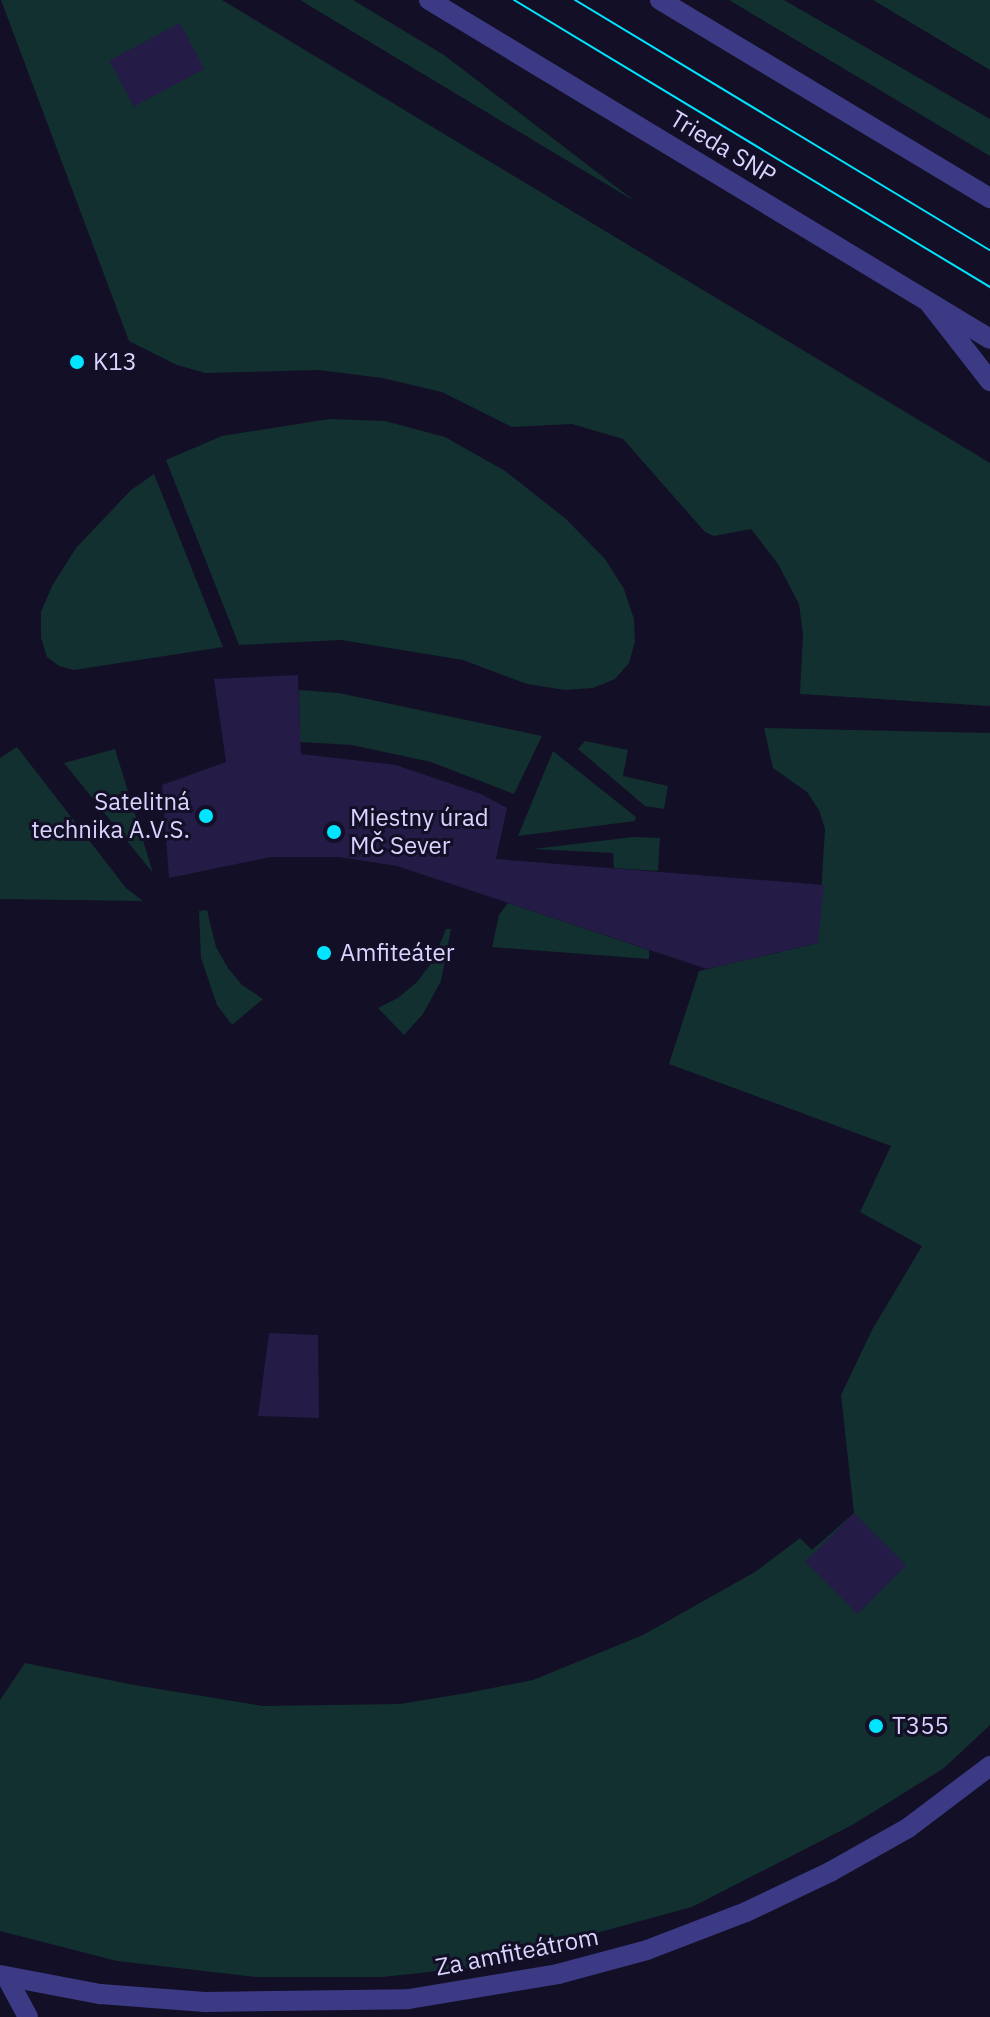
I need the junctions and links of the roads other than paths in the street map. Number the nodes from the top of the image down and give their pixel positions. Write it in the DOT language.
graph roads {
  1 [pos="429,0"];
  2 [pos="660,0"];
  3 [pos="990,198"];
  4 [pos="925,298"];
  5 [pos="990,339"];
  6 [pos="990,381"];
  7 [pos="990,1766"];
  8 [pos="4,1976"];
  9 [pos="28,2017"];
  1 -- 4 [label="street, Trieda SNP"];
  2 -- 3 [label="street"];
  4 -- 5 [label="street, Trieda SNP"];
  4 -- 6 [label="street"];
  7 -- 8 [label="street, Za amfiteátrom"];
  8 -- 9 [label="street, Za amfiteátrom"];
}
